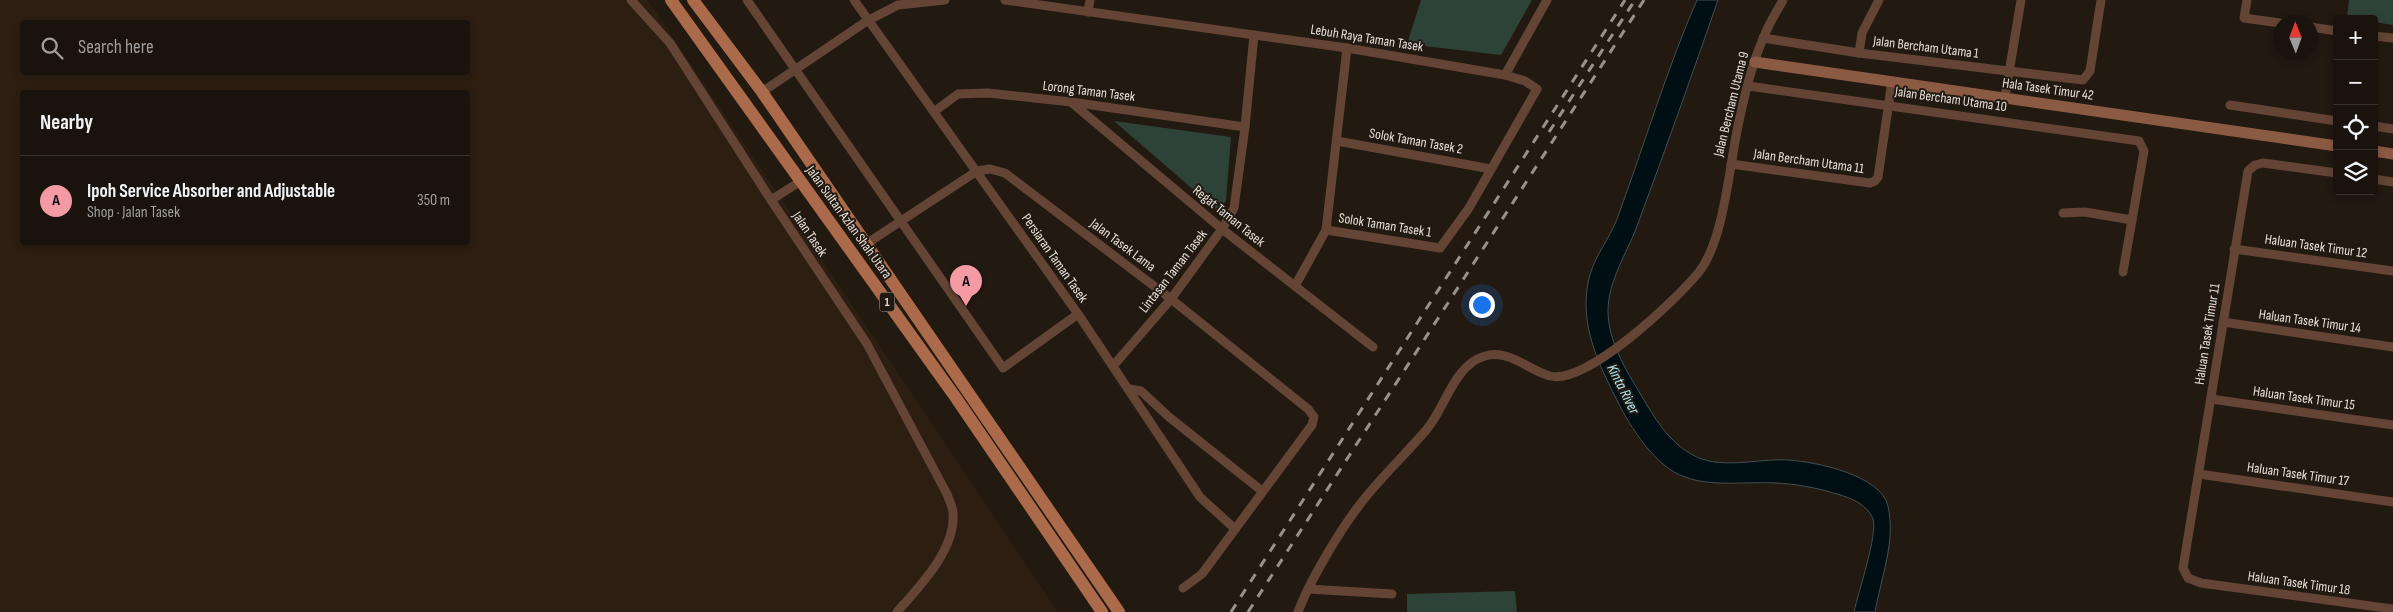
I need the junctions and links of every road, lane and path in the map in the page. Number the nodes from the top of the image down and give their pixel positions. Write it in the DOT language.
graph roads {
  1 [pos="631,0"];
  2 [pos="671,0"];
  3 [pos="693,0"];
  4 [pos="747,0"];
  5 [pos="854,0"];
  6 [pos="945,0"];
  7 [pos="1005,0"];
  8 [pos="1090,0"];
  9 [pos="1547,0"];
  10 [pos="1783,0"];
  11 [pos="1879,0"];
  12 [pos="2021,0"];
  13 [pos="2101,0"];
  14 [pos="2247,0"];
  15 [pos="1088,12"];
  16 [pos="867,21"];
  17 [pos="2273,22"];
  18 [pos="2318,28"];
  19 [pos="2333,30"];
  20 [pos="1254,35"];
  21 [pos="2378,36"];
  22 [pos="1763,38"];
  23 [pos="2393,38"];
  24 [pos="1347,48"];
  25 [pos="1859,52"];
  26 [pos="1755,62"];
  27 [pos="796,69"];
  28 [pos="2008,71"];
  29 [pos="1505,75"];
  30 [pos="1892,81"];
  31 [pos="1748,86"];
  32 [pos="762,92"];
  33 [pos="2005,98"];
  34 [pos="1071,102"];
  35 [pos="1888,104"];
  36 [pos="2230,105"];
  37 [pos="935,111"];
  38 [pos="2333,120"];
  39 [pos="1245,127"];
  40 [pos="2378,127"];
  41 [pos="2393,129"];
  42 [pos="1336,141"];
  43 [pos="2333,145"];
  44 [pos="2378,152"];
  45 [pos="2393,154"];
  46 [pos="1731,164"];
  47 [pos="1491,169"];
  48 [pos="977,171"];
  49 [pos="2333,173"];
  50 [pos="2378,180"];
  51 [pos="801,181"];
  52 [pos="2393,182"];
  53 [pos="771,200"];
  54 [pos="2062,213"];
  55 [pos="2132,220"];
  56 [pos="900,221"];
  57 [pos="1222,229"];
  58 [pos="1326,230"];
  59 [pos="866,244"];
  60 [pos="1440,248"];
  61 [pos="2234,249"];
  62 [pos="2393,271"];
  63 [pos="2123,272"];
  64 [pos="1295,286"];
  65 [pos="1171,299"];
  66 [pos="1078,314"];
  67 [pos="2223,322"];
  68 [pos="1373,347"];
  69 [pos="2393,348"];
  70 [pos="1112,366"];
  71 [pos="1130,389"];
  72 [pos="2210,399"];
  73 [pos="1169,417"];
  74 [pos="1153,425"];
  75 [pos="2393,425"];
  76 [pos="2199,474"];
  77 [pos="1262,491"];
  78 [pos="2393,502"];
  79 [pos="1235,529"];
  80 [pos="2200,583"];
  81 [pos="1183,588"];
  82 [pos="1308,589"];
  83 [pos="1392,594"];
  84 [pos="2393,609"];
  85 [pos="1100,610"];
  86 [pos="897,612"];
  87 [pos="1119,612"];
  88 [pos="1298,612"];
  1 -- 53 [label="street, Jalan Tasek"];
  2 -- 51 [label="main road, Jalan Sultan Azlan Shah Utara / 1"];
  3 -- 32 [label="main road, Jalan Sultan Azlan Shah Utara / 1"];
  4 -- 27 [label="street"];
  5 -- 16 [label="street, Persiaran Taman Tasek"];
  6 -- 16 [label="street"];
  7 -- 15 [label="street, Lebuh Raya Taman Tasek"];
  8 -- 15 [label="street"];
  9 -- 29 [label="street"];
  10 -- 22 [label="street, Jalan Bercham Utama 9"];
  11 -- 25 [label="street"];
  12 -- 28 [label="street"];
  13 -- 28 [label="street, Jalan Bercham Utama 1"];
  14 -- 17 [label="street"];
  15 -- 20 [label="street, Lebuh Raya Taman Tasek"];
  16 -- 27 [label="street"];
  16 -- 37 [label="street, Persiaran Taman Tasek"];
  18 -- 19 [label="street"];
  20 -- 24 [label="street, Lebuh Raya Taman Tasek"];
  20 -- 39 [label="street, Lintasan Taman Tasek"];
  21 -- 23 [label="street"];
  22 -- 25 [label="street, Jalan Bercham Utama 1"];
  22 -- 26 [label="street, Jalan Bercham Utama 9"];
  24 -- 29 [label="street, Lebuh Raya Taman Tasek"];
  24 -- 42 [label="street"];
  25 -- 28 [label="street, Jalan Bercham Utama 1"];
  26 -- 30 [label="street, Hala Tasek Timur 42"];
  26 -- 31 [label="street, Jalan Bercham Utama 9"];
  27 -- 32 [label="street"];
  27 -- 56 [label="street"];
  28 -- 33 [label="street"];
  29 -- 47 [label="street, Lebuh Raya Taman Tasek"];
  30 -- 33 [label="street, Hala Tasek Timur 42"];
  30 -- 35 [label="street"];
  31 -- 35 [label="street, Jalan Bercham Utama 10"];
  31 -- 46 [label="street, Jalan Bercham Utama 9"];
  32 -- 59 [label="main road, Jalan Sultan Azlan Shah Utara / 1"];
  33 -- 43 [label="street, Hala Tasek Timur 42"];
  34 -- 37 [label="street, Lorong Taman Tasek"];
  34 -- 39 [label="street, Lorong Taman Tasek"];
  34 -- 57 [label="street, Regat Taman Tasek"];
  35 -- 46 [label="street, Jalan Bercham Utama 11"];
  35 -- 55 [label="street, Jalan Bercham Utama 10"];
  36 -- 38 [label="street"];
  37 -- 48 [label="street, Persiaran Taman Tasek"];
  39 -- 57 [label="street, Lintasan Taman Tasek"];
  40 -- 41 [label="street"];
  42 -- 47 [label="street, Solok Taman Tasek 2"];
  42 -- 58 [label="street"];
  44 -- 45 [label="street"];
  46 -- 82 [label="street, Jalan Bercham Utama 9"];
  47 -- 60 [label="street, Lebuh Raya Taman Tasek"];
  48 -- 56 [label="street"];
  48 -- 65 [label="street, Jalan Tasek Lama"];
  48 -- 66 [label="street, Persiaran Taman Tasek"];
  49 -- 61 [label="street, Haluan Tasek Timur 11"];
  50 -- 52 [label="street"];
  51 -- 53 [label="street"];
  51 -- 85 [label="main road, Jalan Sultan Azlan Shah Utara / 1"];
  53 -- 86 [label="street, Jalan Tasek"];
  54 -- 55 [label="street"];
  55 -- 63 [label="street"];
  56 -- 59 [label="street"];
  56 -- 66 [label="street"];
  57 -- 64 [label="street, Regat Taman Tasek"];
  57 -- 65 [label="street, Lintasan Taman Tasek"];
  58 -- 60 [label="street, Solok Taman Tasek 1"];
  58 -- 64 [label="street"];
  59 -- 87 [label="main road, Jalan Sultan Azlan Shah Utara / 1"];
  61 -- 62 [label="street, Haluan Tasek Timur 12"];
  61 -- 67 [label="street, Haluan Tasek Timur 11"];
  64 -- 68 [label="street, Regat Taman Tasek"];
  65 -- 70 [label="street, Lintasan Taman Tasek"];
  65 -- 77 [label="street, Jalan Tasek Lama"];
  66 -- 70 [label="street, Persiaran Taman Tasek"];
  67 -- 69 [label="street, Haluan Tasek Timur 14"];
  67 -- 72 [label="street, Haluan Tasek Timur 11"];
  70 -- 71 [label="street, Persiaran Taman Tasek"];
  71 -- 73 [label="street"];
  71 -- 74 [label="street, Persiaran Taman Tasek"];
  72 -- 75 [label="street, Haluan Tasek Timur 15"];
  72 -- 76 [label="street, Haluan Tasek Timur 11"];
  73 -- 74 [label="street"];
  73 -- 77 [label="street"];
  74 -- 79 [label="street, Persiaran Taman Tasek"];
  76 -- 78 [label="street, Haluan Tasek Timur 17"];
  76 -- 80 [label="street, Haluan Tasek Timur 11"];
  77 -- 79 [label="street"];
  79 -- 81 [label="street"];
  80 -- 84 [label="street, Haluan Tasek Timur 18"];
  82 -- 83 [label="street"];
  82 -- 88 [label="street, Jalan Bercham Utama 9"];
}
